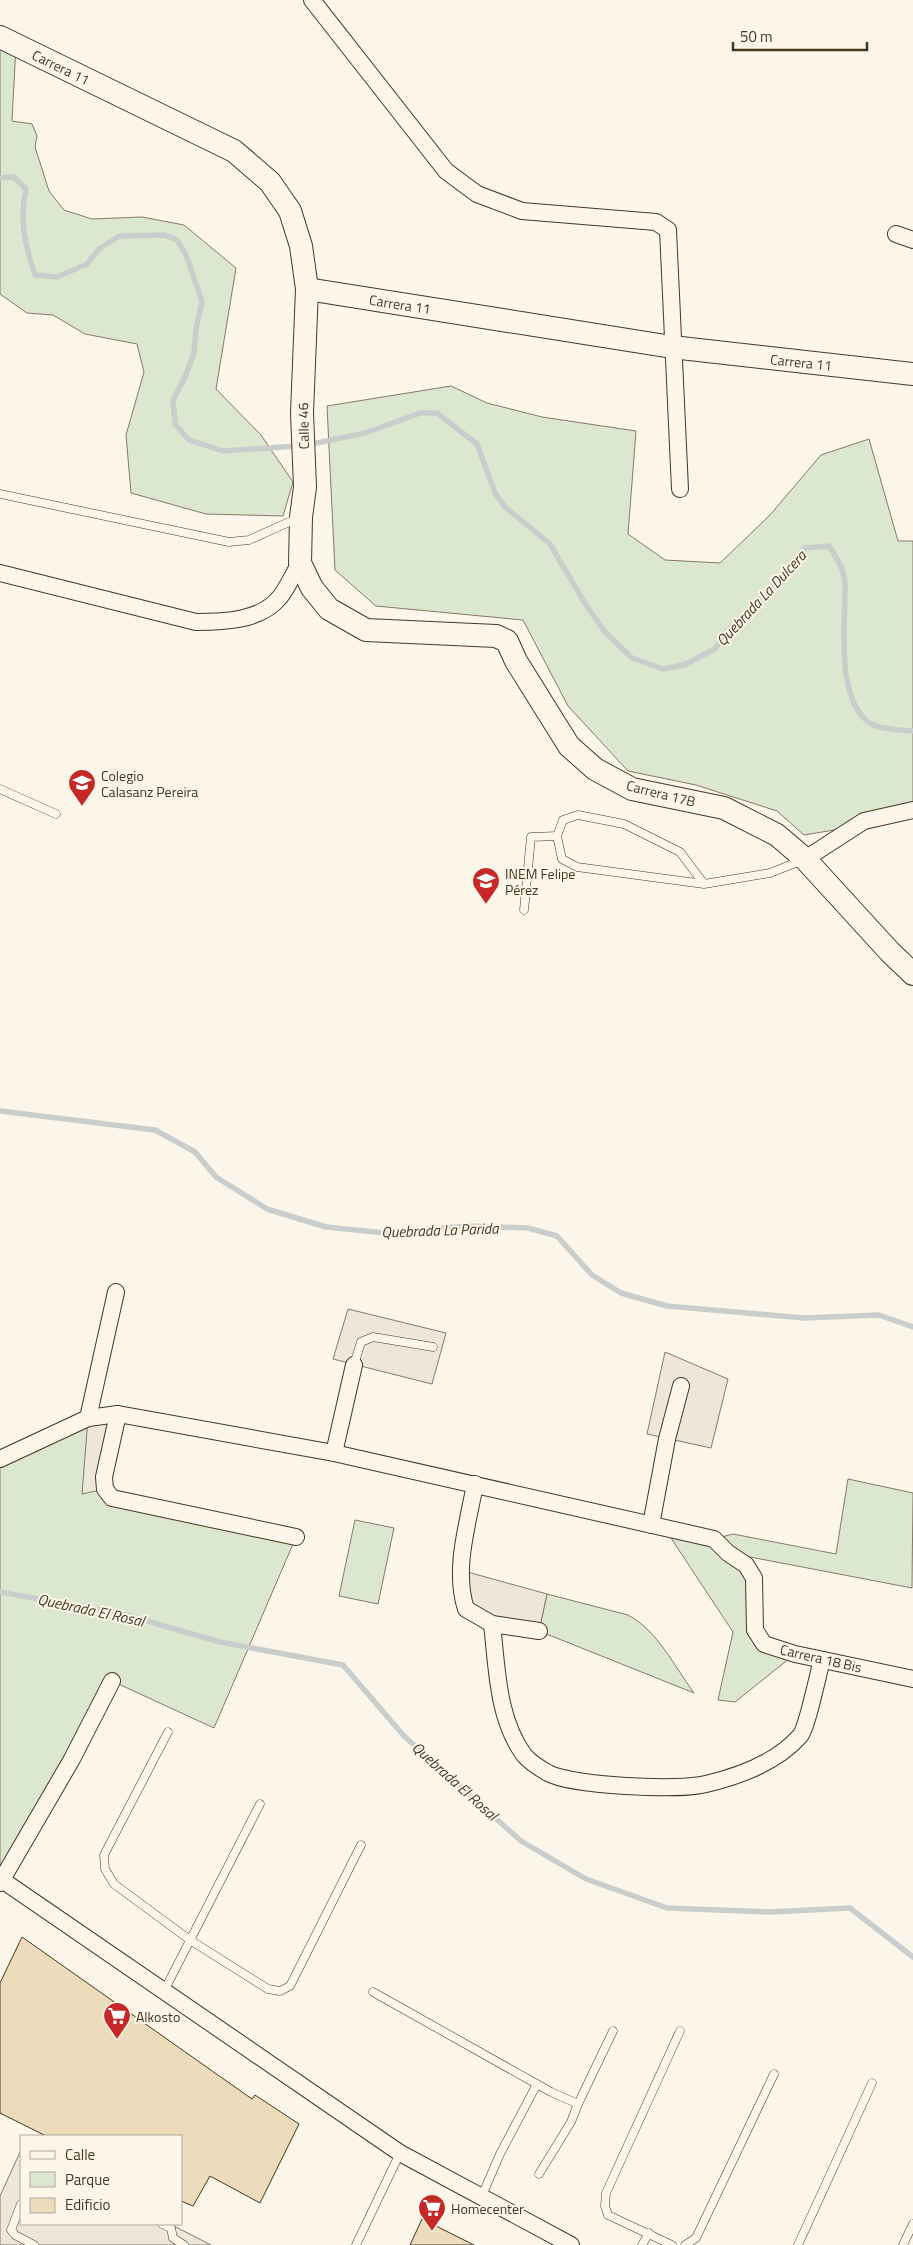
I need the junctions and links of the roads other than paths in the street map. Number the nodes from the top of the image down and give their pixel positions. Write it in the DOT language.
graph roads {
  1 [pos="312,0"];
  2 [pos="0,38"];
  3 [pos="896,234"];
  4 [pos="913,240"];
  5 [pos="307,289"];
  6 [pos="672,347"];
  7 [pos="913,374"];
  8 [pos="680,489"];
  9 [pos="0,494"];
  10 [pos="301,517"];
  11 [pos="300,562"];
  12 [pos="0,572"];
  13 [pos="0,789"];
  14 [pos="913,810"];
  15 [pos="56,814"];
  16 [pos="557,836"];
  17 [pos="805,859"];
  18 [pos="704,884"];
  19 [pos="524,910"];
  20 [pos="912,972"];
  21 [pos="116,1292"];
  22 [pos="433,1347"];
  23 [pos="354,1365"];
  24 [pos="681,1386"];
  25 [pos="118,1414"];
  26 [pos="88,1418"];
  27 [pos="334,1453"];
  28 [pos="0,1459"];
  29 [pos="475,1484"];
  30 [pos="651,1525"];
  31 [pos="296,1537"];
  32 [pos="492,1624"];
  33 [pos="539,1632"];
  34 [pos="822,1660"];
  35 [pos="913,1679"];
  36 [pos="112,1681"];
  37 [pos="168,1732"];
  38 [pos="260,1804"];
  39 [pos="361,1845"];
  40 [pos="1,1882"];
  41 [pos="190,1940"];
  42 [pos="164,1991"];
  43 [pos="373,1992"];
  44 [pos="613,2031"];
  45 [pos="680,2031"];
  46 [pos="774,2074"];
  47 [pos="872,2083"];
  48 [pos="537,2084"];
  49 [pos="578,2104"];
  50 [pos="400,2153"];
  51 [pos="539,2174"];
  52 [pos="481,2198"];
  53 [pos="20,2207"];
  54 [pos="913,2224"];
  55 [pos="164,2225"];
  56 [pos="649,2233"];
  57 [pos="34,2245"];
  58 [pos="184,2245"];
  59 [pos="356,2245"];
  60 [pos="571,2245"];
  61 [pos="642,2245"];
  62 [pos="672,2245"];
  63 [pos="686,2245"];
  64 [pos="798,2245"];
  65 [pos="903,2245"];
  1 -- 6 [label="street"];
  2 -- 5 [label="street, Carrera 11"];
  3 -- 4 [label="street"];
  5 -- 6 [label="street, Carrera 11"];
  5 -- 10 [label="street, Calle 46"];
  6 -- 7 [label="street, Carrera 11"];
  6 -- 8 [label="street"];
  9 -- 10 [label="lane"];
  10 -- 11 [label="street, Calle 46"];
  11 -- 12 [label="street"];
  11 -- 17 [label="street, Carrera 17B"];
  13 -- 15 [label="lane"];
  14 -- 17 [label="street"];
  16 -- 18 [label="lane"];
  16 -- 18 [label="lane"];
  16 -- 19 [label="lane"];
  17 -- 18 [label="lane"];
  17 -- 20 [label="street, Carrera 17B"];
  21 -- 26 [label="street"];
  22 -- 23 [label="lane"];
  23 -- 27 [label="street"];
  24 -- 30 [label="street"];
  25 -- 26 [label="street"];
  25 -- 27 [label="street"];
  25 -- 31 [label="street"];
  26 -- 28 [label="street"];
  27 -- 29 [label="street"];
  29 -- 30 [label="street"];
  29 -- 32 [label="street"];
  30 -- 34 [label="street, Carrera 18 Bis"];
  32 -- 33 [label="street"];
  32 -- 34 [label="street"];
  34 -- 35 [label="street, Carrera 18 Bis"];
  36 -- 40 [label="street"];
  37 -- 41 [label="lane"];
  38 -- 41 [label="lane"];
  39 -- 41 [label="lane"];
  40 -- 42 [label="street"];
  41 -- 42 [label="lane"];
  42 -- 50 [label="street"];
  43 -- 48 [label="lane"];
  44 -- 49 [label="lane"];
  45 -- 56 [label="lane"];
  46 -- 63 [label="lane"];
  47 -- 64 [label="lane"];
  48 -- 49 [label="lane"];
  48 -- 52 [label="lane"];
  49 -- 51 [label="lane"];
  50 -- 52 [label="street"];
  50 -- 59 [label="lane"];
  52 -- 60 [label="street"];
  53 -- 57 [label="lane"];
  54 -- 65 [label="lane"];
  55 -- 58 [label="lane"];
  56 -- 61 [label="lane"];
  56 -- 62 [label="lane"];
}
